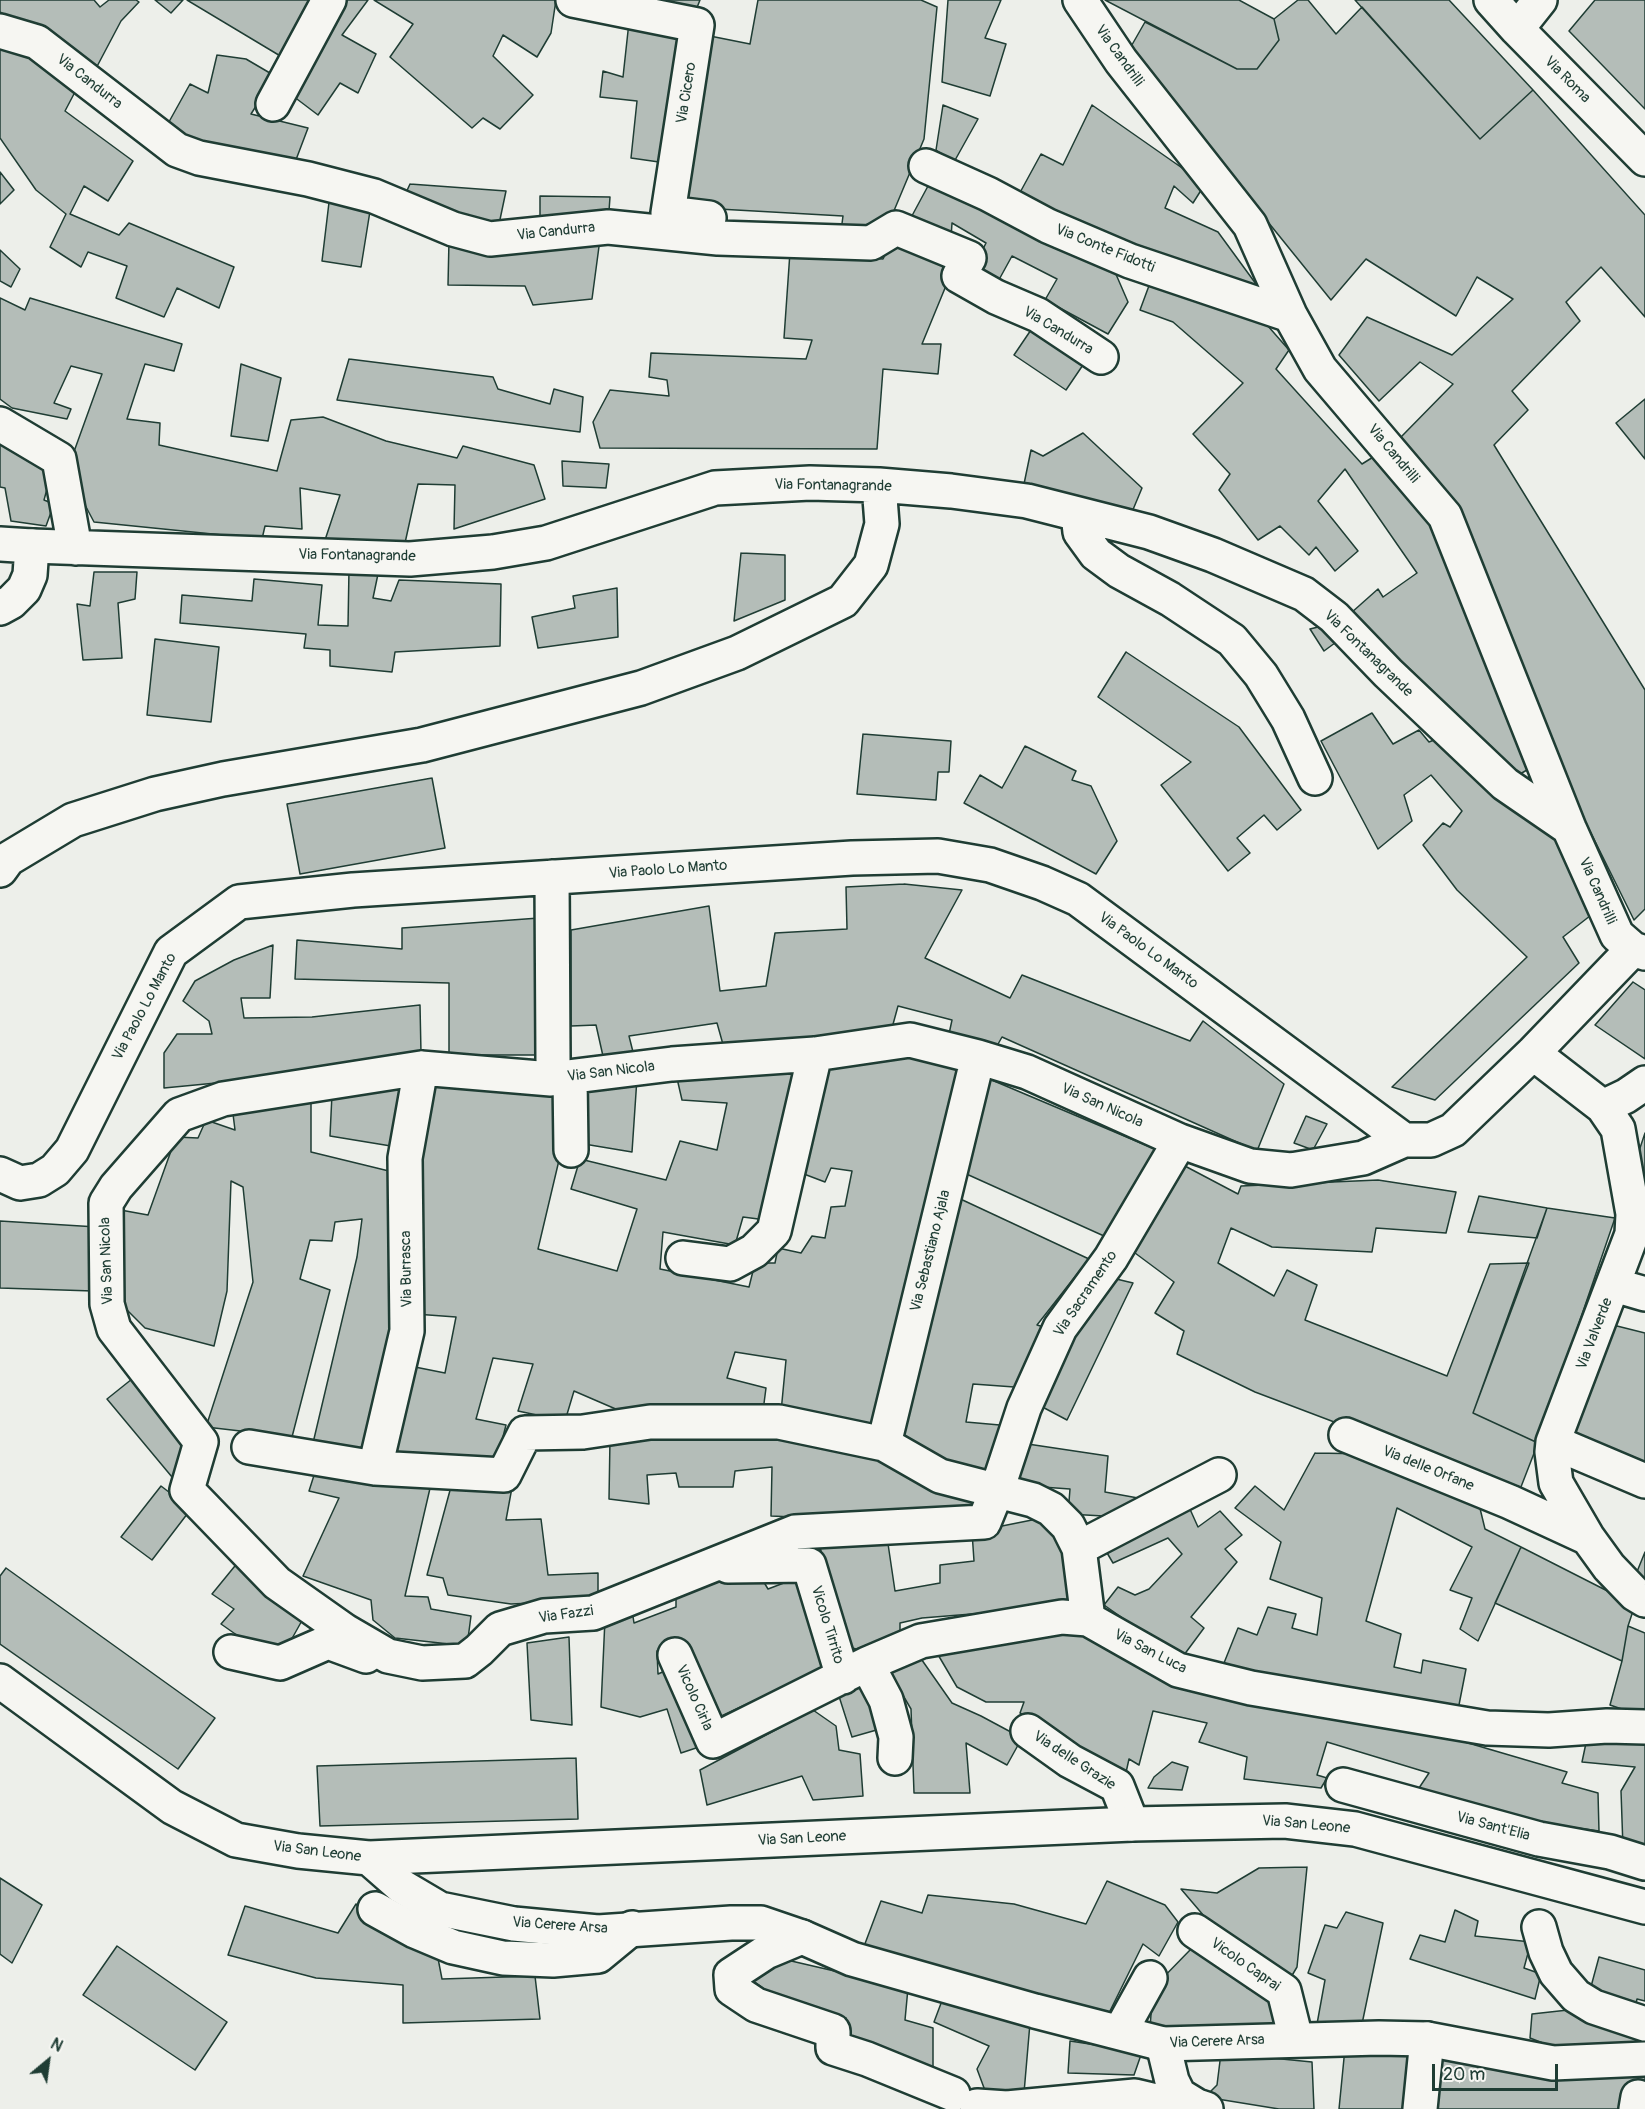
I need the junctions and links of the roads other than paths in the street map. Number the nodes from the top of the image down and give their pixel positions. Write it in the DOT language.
graph roads {
  1 [pos="329,0"];
  2 [pos="573,0"];
  3 [pos="1080,0"];
  4 [pos="1491,0"];
  5 [pos="1540,0"];
  6 [pos="1517,30"];
  7 [pos="0,31"];
  8 [pos="273,104"];
  9 [pos="1645,159"];
  10 [pos="926,166"];
  11 [pos="718,238"];
  12 [pos="1290,315"];
  13 [pos="1101,357"];
  14 [pos="0,424"];
  15 [pos="879,485"];
  16 [pos="1078,514"];
  17 [pos="0,544"];
  18 [pos="32,546"];
  19 [pos="75,548"];
  20 [pos="0,608"];
  21 [pos="1315,777"];
  22 [pos="1569,828"];
  23 [pos="0,870"];
  24 [pos="552,877"];
  25 [pos="1639,951"];
  26 [pos="1533,1053"];
  27 [pos="815,1054"];
  28 [pos="978,1057"];
  29 [pos="421,1068"];
  30 [pos="561,1068"];
  31 [pos="1645,1083"];
  32 [pos="1603,1107"];
  33 [pos="1404,1140"];
  34 [pos="1180,1141"];
  35 [pos="571,1149"];
  36 [pos="0,1174"];
  37 [pos="1639,1216"];
  38 [pos="683,1258"];
  39 [pos="1614,1285"];
  40 [pos="1645,1294"];
  41 [pos="1346,1435"];
  42 [pos="201,1442"];
  43 [pos="884,1444"];
  44 [pos="249,1447"];
  45 [pos="1553,1447"];
  46 [pos="375,1468"];
  47 [pos="1219,1475"];
  48 [pos="1645,1481"];
  49 [pos="998,1490"];
  50 [pos="1588,1538"];
  51 [pos="1079,1548"];
  52 [pos="709,1566"];
  53 [pos="1640,1597"];
  54 [pos="1088,1619"];
  55 [pos="231,1652"];
  56 [pos="675,1655"];
  57 [pos="388,1656"];
  58 [pos="855,1670"];
  59 [pos="0,1681"];
  60 [pos="1645,1727"];
  61 [pos="1028,1731"];
  62 [pos="713,1741"];
  63 [pos="895,1758"];
  64 [pos="1343,1785"];
  65 [pos="1132,1824"];
  66 [pos="369,1858"];
  67 [pos="1645,1863"];
  68 [pos="1645,1906"];
  69 [pos="375,1909"];
  70 [pos="1539,1927"];
  71 [pos="632,1928"];
  72 [pos="1195,1931"];
  73 [pos="802,1937"];
  74 [pos="1150,1978"];
  75 [pos="1645,2024"];
  76 [pos="1120,2031"];
  77 [pos="1296,2039"];
  78 [pos="1426,2039"];
  79 [pos="1163,2044"];
  80 [pos="1641,2080"];
  81 [pos="1193,2102"];
  82 [pos="1420,2109"];
  1 -- 8 [label="street"];
  2 -- 11 [label="street, Via Cicero"];
  3 -- 12 [label="street, Via Candrilli"];
  4 -- 6 [label="street, Via Roma"];
  5 -- 6 [label="street"];
  6 -- 9 [label="street, Via Roma"];
  7 -- 11 [label="street, Via Candurra"];
  10 -- 12 [label="street, Via Conte Fidotti"];
  11 -- 13 [label="street, Via Candurra"];
  12 -- 22 [label="street, Via Candrilli"];
  14 -- 19 [label="street"];
  15 -- 16 [label="street, Via Fontanagrande"];
  15 -- 19 [label="street, Via Fontanagrande"];
  15 -- 23 [label="street"];
  16 -- 21 [label="street"];
  16 -- 22 [label="street, Via Fontanagrande"];
  17 -- 18 [label="street, Via Fontanagrande"];
  18 -- 19 [label="street, Via Fontanagrande"];
  18 -- 20 [label="street"];
  22 -- 25 [label="street, Via Candrilli"];
  24 -- 30 [label="street"];
  24 -- 33 [label="street, Via Paolo Lo Manto"];
  24 -- 36 [label="street, Via Paolo Lo Manto"];
  25 -- 26 [label="street"];
  26 -- 32 [label="street"];
  26 -- 33 [label="street"];
  27 -- 28 [label="street, Via San Nicola"];
  27 -- 30 [label="street, Via San Nicola"];
  27 -- 38 [label="street"];
  28 -- 34 [label="street, Via San Nicola"];
  28 -- 43 [label="street, Via Sebastiano Ajala"];
  29 -- 30 [label="street, Via San Nicola"];
  29 -- 42 [label="street, Via San Nicola"];
  29 -- 46 [label="street, Via Burrasca"];
  30 -- 35 [label="street"];
  31 -- 32 [label="street"];
  32 -- 37 [label="street, Via Valverde"];
  33 -- 34 [label="street, Via San Nicola"];
  34 -- 49 [label="street, Via Sacramento"];
  37 -- 39 [label="street, Via Valverde"];
  39 -- 40 [label="street"];
  39 -- 45 [label="street, Via Valverde"];
  41 -- 50 [label="street, Via delle Orfane"];
  42 -- 57 [label="street, Via Fazzi"];
  43 -- 46 [label="street"];
  43 -- 49 [label="street"];
  44 -- 46 [label="street"];
  45 -- 48 [label="street"];
  45 -- 50 [label="street"];
  47 -- 51 [label="street"];
  49 -- 51 [label="street"];
  49 -- 52 [label="street, Via Fazzi"];
  50 -- 53 [label="street"];
  51 -- 54 [label="street"];
  52 -- 57 [label="street, Via Fazzi"];
  52 -- 58 [label="street, Vicolo Tirrito"];
  54 -- 58 [label="street, Via San Luca"];
  54 -- 60 [label="street, Via San Luca"];
  55 -- 57 [label="street"];
  56 -- 62 [label="street, Vicolo Cirla"];
  58 -- 62 [label="street, Via San Luca"];
  58 -- 63 [label="street"];
  59 -- 66 [label="street, Via San Leone"];
  61 -- 65 [label="street, Via delle Grazie"];
  64 -- 67 [label="street, Via Sant'Elia"];
  65 -- 66 [label="street, Via San Leone"];
  65 -- 68 [label="street, Via San Leone"];
  66 -- 71 [label="street, Via Cerere Arsa"];
  69 -- 71 [label="street"];
  70 -- 75 [label="street"];
  71 -- 73 [label="street, Via Cerere Arsa"];
  72 -- 77 [label="street, Vicolo Caprai"];
  73 -- 76 [label="street, Via Cerere Arsa"];
  73 -- 81 [label="street"];
  74 -- 76 [label="street"];
  76 -- 79 [label="street, Via Cerere Arsa"];
  77 -- 78 [label="street, Via Cerere Arsa"];
  77 -- 79 [label="street, Via Cerere Arsa"];
  78 -- 80 [label="street, Via Cerere Arsa"];
  78 -- 82 [label="street"];
  79 -- 81 [label="street"];
}
